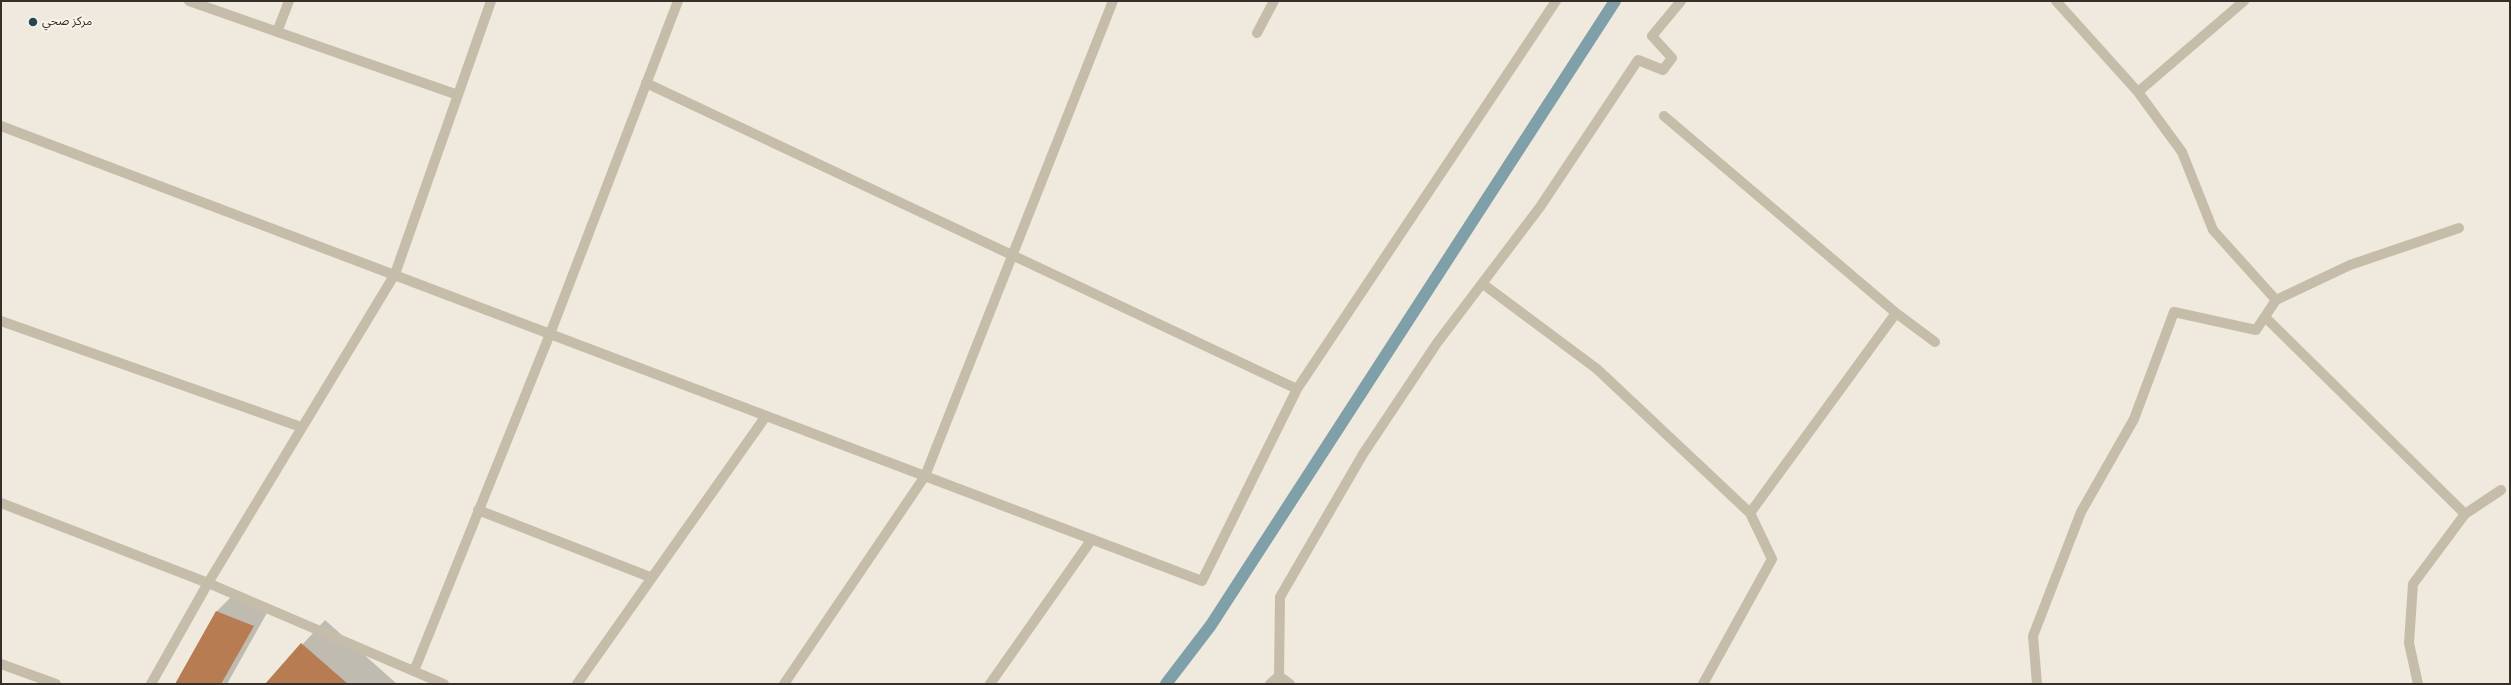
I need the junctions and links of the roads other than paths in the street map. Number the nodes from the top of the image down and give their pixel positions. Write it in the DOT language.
graph roads {
  1 [pos="189,1"];
  2 [pos="289,1"];
  3 [pos="491,1"];
  4 [pos="678,1"];
  5 [pos="1113,1"];
  6 [pos="1274,1"];
  7 [pos="1556,1"];
  8 [pos="1681,1"];
  9 [pos="2056,1"];
  10 [pos="2244,1"];
  11 [pos="277,32"];
  12 [pos="1257,33"];
  13 [pos="646,83"];
  14 [pos="2138,92"];
  15 [pos="458,95"];
  16 [pos="1664,116"];
  17 [pos="1,126"];
  18 [pos="2459,228"];
  19 [pos="1011,255"];
  20 [pos="395,274"];
  21 [pos="1482,284"];
  22 [pos="2276,300"];
  23 [pos="1896,313"];
  24 [pos="2265,317"];
  25 [pos="1,321"];
  26 [pos="550,334"];
  27 [pos="1935,342"];
  28 [pos="1297,389"];
  29 [pos="766,416"];
  30 [pos="301,427"];
  31 [pos="925,476"];
  32 [pos="2501,490"];
  33 [pos="1,503"];
  34 [pos="478,510"];
  35 [pos="1750,513"];
  36 [pos="2465,514"];
  37 [pos="1092,539"];
  38 [pos="650,577"];
  39 [pos="208,583"];
  40 [pos="1,664"];
  41 [pos="414,671"];
  42 [pos="1279,676"];
  43 [pos="56,684"];
  44 [pos="151,684"];
  45 [pos="444,684"];
  46 [pos="577,684"];
  47 [pos="784,684"];
  48 [pos="990,684"];
  49 [pos="1270,684"];
  50 [pos="1290,684"];
  51 [pos="1703,684"];
  52 [pos="2036,684"];
  53 [pos="2418,684"];
  1 -- 11 [label="street"];
  2 -- 11 [label="street"];
  3 -- 15 [label="street"];
  4 -- 13 [label="street"];
  5 -- 19 [label="street"];
  6 -- 12 [label="street"];
  7 -- 28 [label="street"];
  8 -- 21 [label="street"];
  9 -- 14 [label="street"];
  10 -- 14 [label="street"];
  11 -- 15 [label="street"];
  13 -- 19 [label="street"];
  13 -- 26 [label="street"];
  14 -- 22 [label="street"];
  15 -- 20 [label="street"];
  16 -- 23 [label="street"];
  17 -- 20 [label="street"];
  18 -- 22 [label="street"];
  19 -- 28 [label="street"];
  19 -- 31 [label="street"];
  20 -- 26 [label="street"];
  20 -- 30 [label="street"];
  21 -- 35 [label="street"];
  21 -- 42 [label="street"];
  22 -- 24 [label="street"];
  23 -- 27 [label="street"];
  23 -- 35 [label="street"];
  24 -- 36 [label="street"];
  24 -- 52 [label="street"];
  25 -- 30 [label="street"];
  26 -- 29 [label="street"];
  26 -- 34 [label="street"];
  28 -- 37 [label="street"];
  29 -- 31 [label="street"];
  29 -- 38 [label="street"];
  30 -- 39 [label="street"];
  31 -- 37 [label="street"];
  31 -- 47 [label="street"];
  32 -- 36 [label="street"];
  33 -- 39 [label="street"];
  34 -- 38 [label="street"];
  34 -- 41 [label="street"];
  35 -- 51 [label="street"];
  36 -- 53 [label="street"];
  37 -- 48 [label="street"];
  38 -- 46 [label="street"];
  39 -- 41 [label="street"];
  39 -- 44 [label="street"];
  40 -- 43 [label="street"];
  41 -- 45 [label="street"];
  42 -- 49 [label="street"];
  42 -- 50 [label="street"];
}
